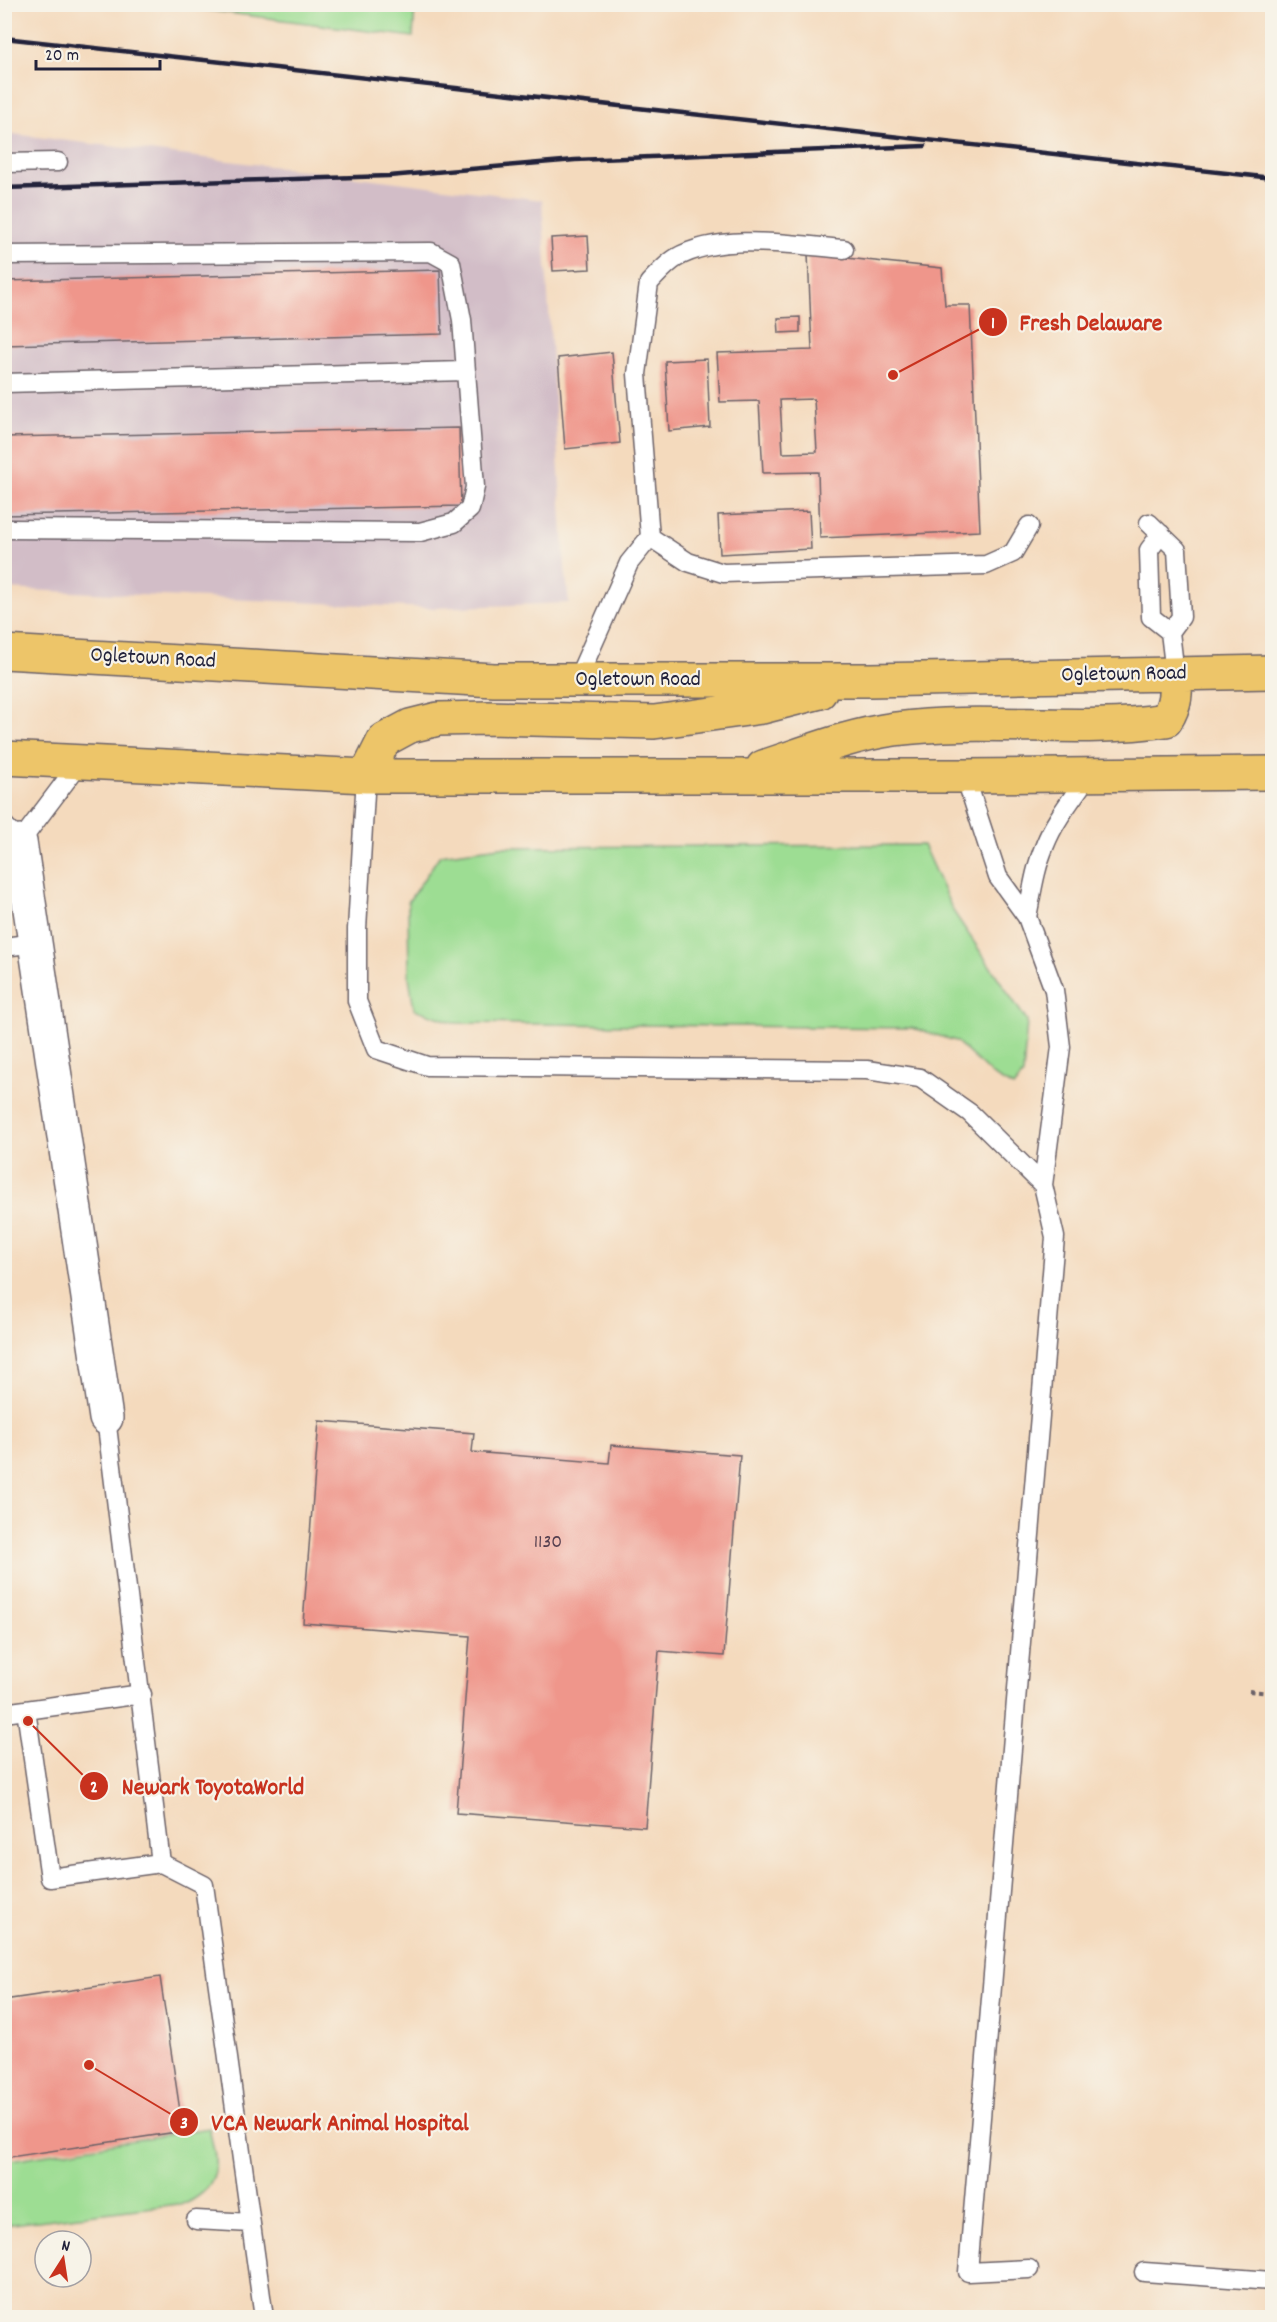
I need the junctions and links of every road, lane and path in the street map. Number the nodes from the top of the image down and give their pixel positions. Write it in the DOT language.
graph roads {
  1 [pos="58,162"];
  2 [pos="4,163"];
  3 [pos="844,249"];
  4 [pos="4,255"];
  5 [pos="465,371"];
  6 [pos="4,383"];
  7 [pos="1029,526"];
  8 [pos="4,529"];
  9 [pos="650,537"];
  10 [pos="1170,632"];
  11 [pos="4,651"];
  12 [pos="1272,672"];
  13 [pos="1175,674"];
  14 [pos="578,680"];
  15 [pos="870,680"];
  16 [pos="4,758"];
  17 [pos="81,761"];
  18 [pos="1272,773"];
  19 [pos="1089,774"];
  20 [pos="366,776"];
  21 [pos="735,776"];
  22 [pos="965,776"];
  23 [pos="12,833"];
  24 [pos="16,893"];
  25 [pos="1027,917"];
  26 [pos="20,945"];
  27 [pos="1043,1185"];
  28 [pos="106,1418"];
  29 [pos="1249,1691"];
  30 [pos="1272,1693"];
  31 [pos="142,1694"];
  32 [pos="26,1710"];
  33 [pos="4,1713"];
  34 [pos="161,1863"];
  35 [pos="196,2220"];
  36 [pos="251,2223"];
  37 [pos="1029,2269"];
  38 [pos="1144,2272"];
  39 [pos="1272,2281"];
  40 [pos="264,2318"];
  1 -- 2 [label="lane"];
  3 -- 9 [label="lane"];
  4 -- 5 [label="lane"];
  5 -- 6 [label="lane"];
  5 -- 8 [label="lane"];
  7 -- 9 [label="lane"];
  9 -- 14 [label="lane"];
  10 -- 10 [label="lane"];
  10 -- 13 [label="lane"];
  11 -- 14 [label="main road, Ogletown Road"];
  12 -- 13 [label="main road, Ogletown Road"];
  13 -- 15 [label="main road, Ogletown Road"];
  13 -- 21 [label="main road"];
  14 -- 15 [label="main road, Ogletown Road"];
  15 -- 20 [label="main road"];
  16 -- 17 [label="main road"];
  17 -- 20 [label="main road"];
  17 -- 23 [label="lane"];
  18 -- 19 [label="main road"];
  19 -- 22 [label="main road"];
  19 -- 25 [label="lane"];
  20 -- 21 [label="main road"];
  20 -- 27 [label="lane"];
  21 -- 22 [label="main road"];
  22 -- 25 [label="lane"];
  23 -- 24 [label="street"];
  24 -- 26 [label="street"];
  25 -- 27 [label="lane"];
  26 -- 28 [label="street"];
  27 -- 37 [label="lane"];
  28 -- 31 [label="lane"];
  29 -- 30 [label="path"];
  31 -- 32 [label="lane"];
  31 -- 34 [label="lane"];
  32 -- 33 [label="lane"];
  32 -- 34 [label="lane"];
  34 -- 36 [label="lane"];
  35 -- 36 [label="lane"];
  36 -- 40 [label="lane"];
  38 -- 39 [label="lane"];
}
